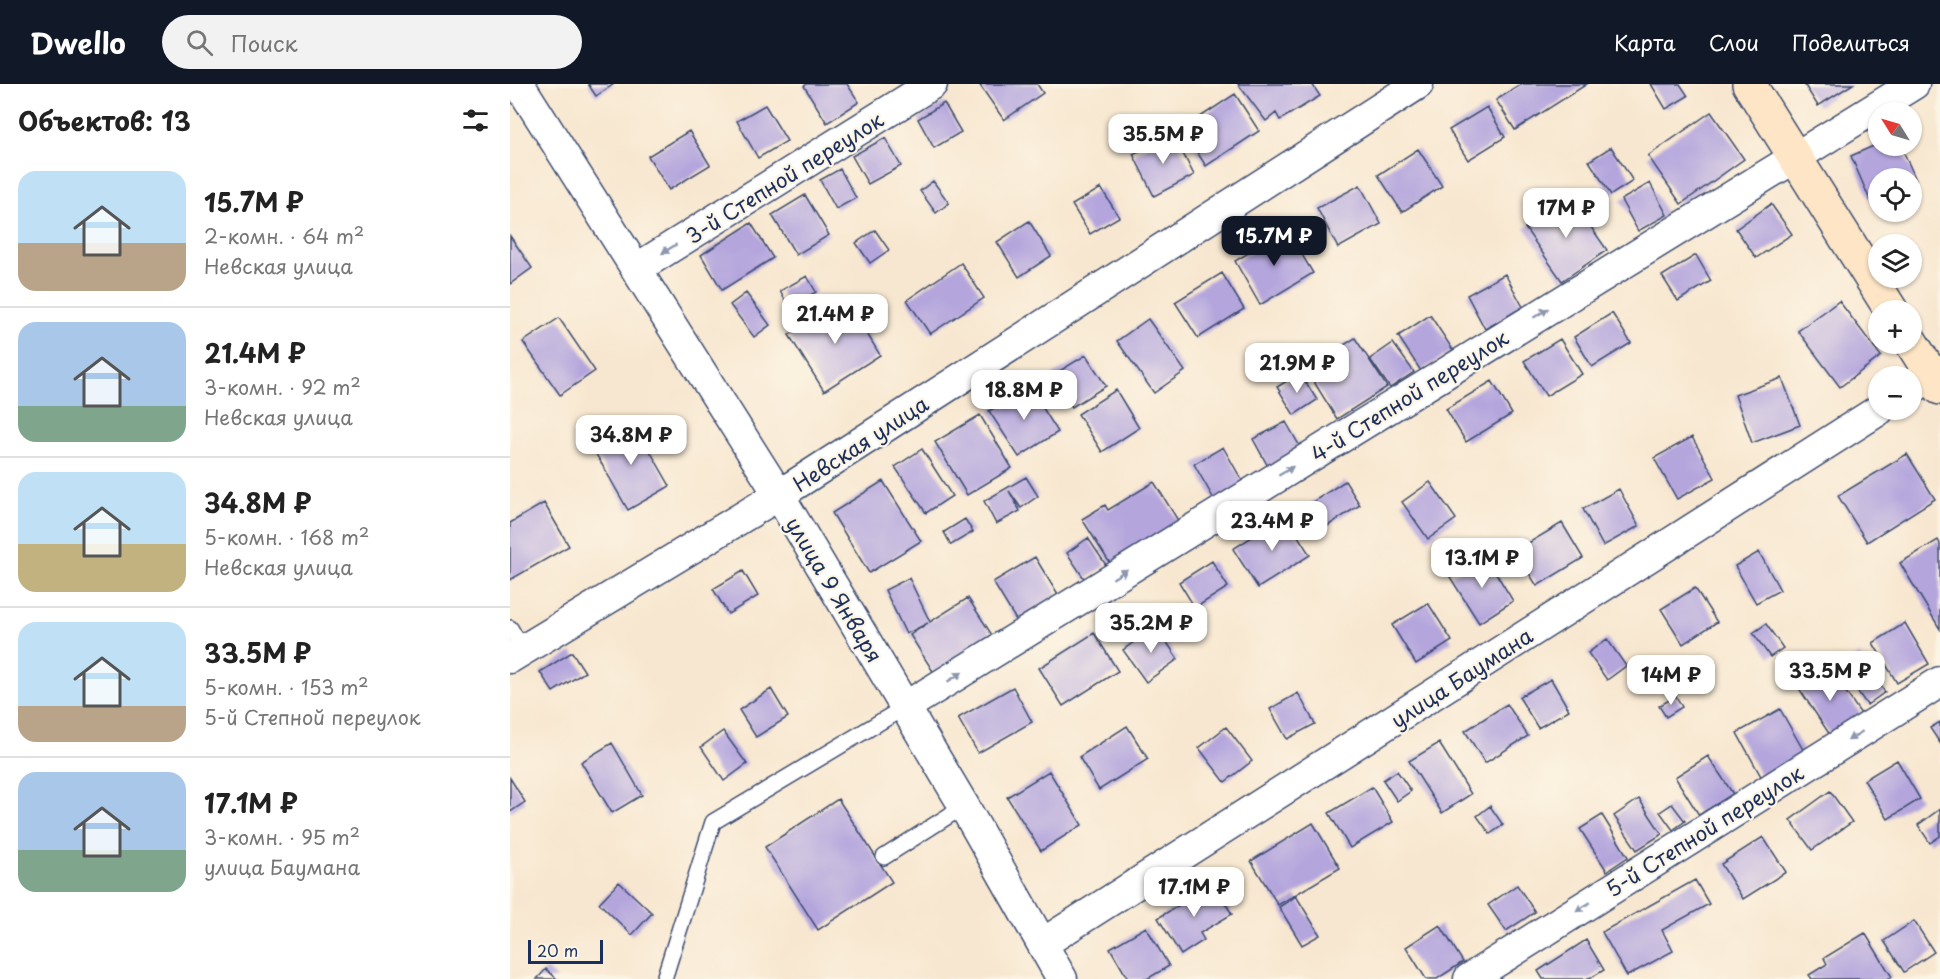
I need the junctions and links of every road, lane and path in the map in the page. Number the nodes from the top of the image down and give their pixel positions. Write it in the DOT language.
graph roads {
  1 [pos="519,84"];
  2 [pos="932,84"];
  3 [pos="1418,84"];
  4 [pos="1749,84"];
  5 [pos="1914,84"];
  6 [pos="1795,157"];
  7 [pos="636,269"];
  8 [pos="1886,300"];
  9 [pos="1917,354"];
  10 [pos="1931,381"];
  11 [pos="1868,418"];
  12 [pos="779,495"];
  13 [pos="514,645"];
  14 [pos="1940,682"];
  15 [pos="905,707"];
  16 [pos="964,806"];
  17 [pos="884,857"];
  18 [pos="1042,944"];
  19 [pos="664,979"];
  20 [pos="1062,979"];
  21 [pos="1468,979"];
  1 -- 7 [label="street, улица 9 Января"];
  2 -- 7 [label="street, 3-й Степной переулок, one-way"];
  3 -- 12 [label="street, Невская улица"];
  4 -- 6 [label="street"];
  5 -- 6 [label="street, 4-й Степной переулок"];
  6 -- 8 [label="street"];
  15 -- 6 [label="street, 4-й Степной переулок, one-way"];
  7 -- 12 [label="street, улица 9 Января"];
  9 -- 10 [label="street"];
  11 -- 18 [label="street, улица Баумана"];
  12 -- 13 [label="street, Невская улица"];
  12 -- 15 [label="street, улица 9 Января"];
  14 -- 21 [label="street, 5-й Степной переулок, one-way"];
  15 -- 16 [label="street, улица 9 Января"];
  15 -- 19 [label="lane"];
  16 -- 17 [label="lane"];
  16 -- 18 [label="street, улица 9 Января"];
  18 -- 20 [label="street, улица 9 Января"];
}
